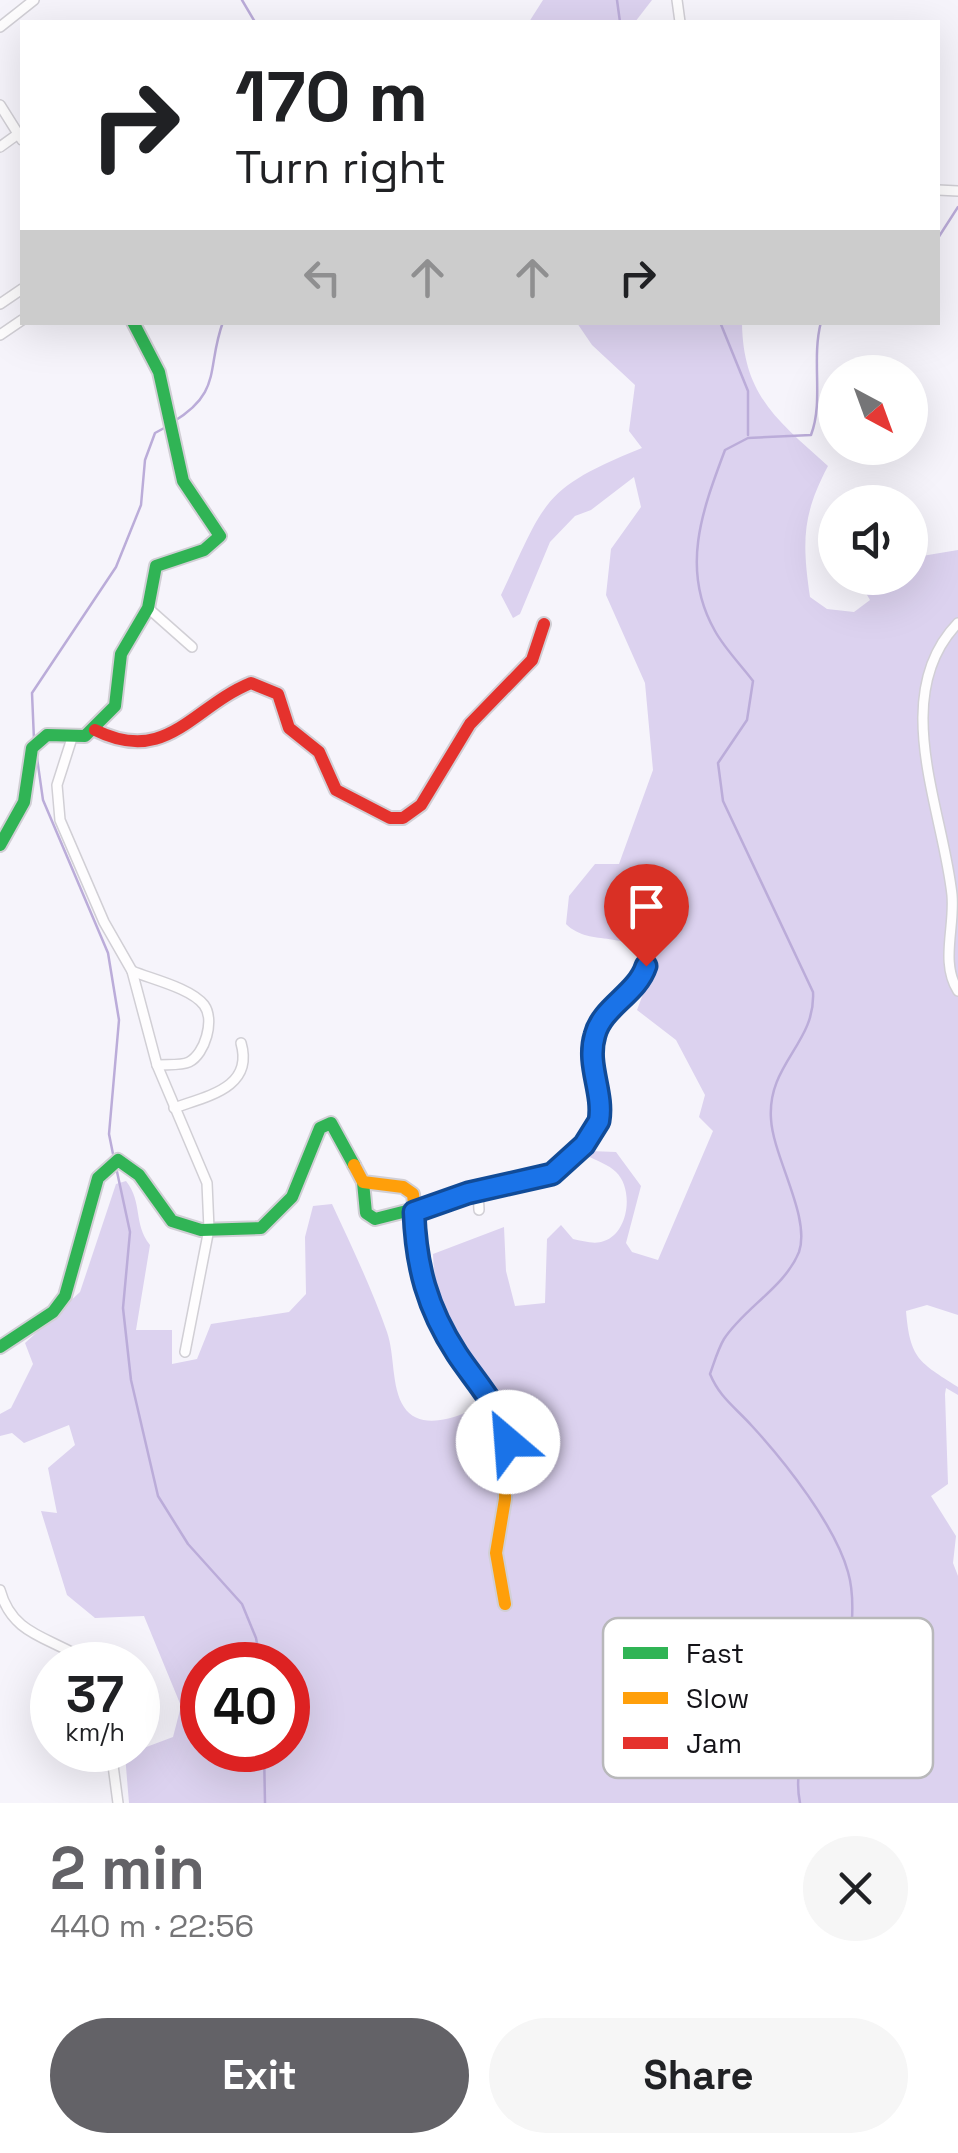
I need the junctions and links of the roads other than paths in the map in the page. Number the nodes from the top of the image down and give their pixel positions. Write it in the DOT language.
graph roads {
  1 [pos="34,0"];
  2 [pos="0,27"];
  3 [pos="0,105"];
  4 [pos="20,137"];
  5 [pos="0,147"];
  6 [pos="135,325"];
  7 [pos="148,608"];
  8 [pos="958,623"];
  9 [pos="544,624"];
  10 [pos="192,647"];
  11 [pos="95,730"];
  12 [pos="72,738"];
  13 [pos="2,837"];
  14 [pos="648,954"];
  15 [pos="132,971"];
  16 [pos="958,991"];
  17 [pos="240,1043"];
  18 [pos="157,1065"];
  19 [pos="174,1108"];
  20 [pos="363,1182"];
  21 [pos="478,1190"];
  22 [pos="479,1210"];
  23 [pos="414,1212"];
  24 [pos="208,1229"];
  25 [pos="0,1348"];
  26 [pos="185,1352"];
  27 [pos="0,1590"];
  28 [pos="505,1604"];
  29 [pos="49,1642"];
  30 [pos="114,1772"];
  31 [pos="118,1803"];
  1 -- 2 [label="street"];
  3 -- 4 [label="street"];
  4 -- 5 [label="street"];
  6 -- 7 [label="street"];
  7 -- 10 [label="street"];
  7 -- 11 [label="street"];
  8 -- 16 [label="street"];
  9 -- 11 [label="street"];
  11 -- 12 [label="street"];
  12 -- 13 [label="street"];
  12 -- 15 [label="street"];
  14 -- 21 [label="street"];
  15 -- 18 [label="street"];
  15 -- 18 [label="street"];
  17 -- 19 [label="street"];
  18 -- 19 [label="street"];
  19 -- 24 [label="street"];
  20 -- 23 [label="street"];
  20 -- 23 [label="street"];
  20 -- 24 [label="street"];
  21 -- 22 [label="street"];
  21 -- 23 [label="street"];
  23 -- 28 [label="street"];
  24 -- 25 [label="street"];
  24 -- 26 [label="street"];
  27 -- 29 [label="street"];
  30 -- 31 [label="street"];
}
